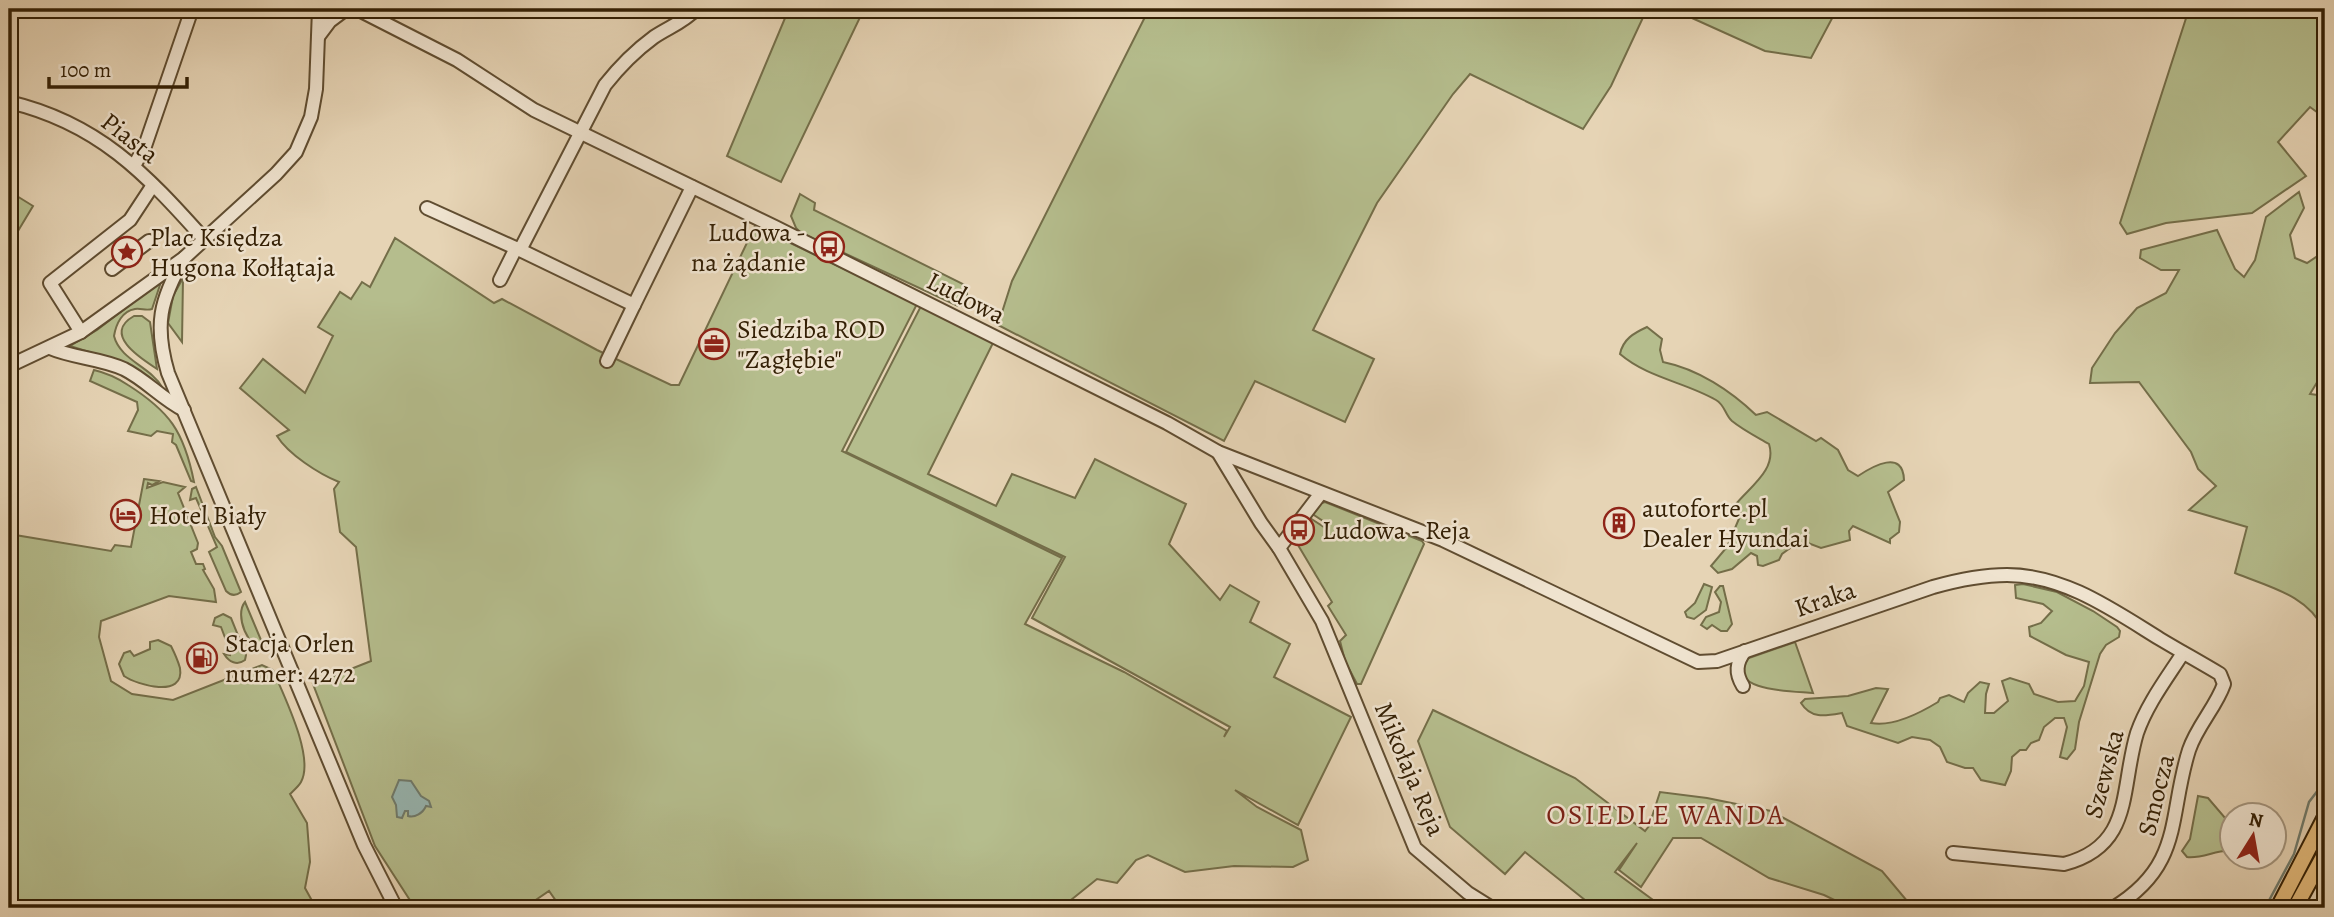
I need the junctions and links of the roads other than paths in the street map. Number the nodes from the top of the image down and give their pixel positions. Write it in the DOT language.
graph roads {
  1 [pos="192,9"];
  2 [pos="319,9"];
  3 [pos="346,9"];
  4 [pos="358,9"];
  5 [pos="696,9"];
  6 [pos="318,37"];
  7 [pos="9,102"];
  8 [pos="580,133"];
  9 [pos="134,166"];
  10 [pos="153,185"];
  11 [pos="692,187"];
  12 [pos="427,208"];
  13 [pos="204,239"];
  14 [pos="149,241"];
  15 [pos="518,249"];
  16 [pos="184,258"];
  17 [pos="112,270"];
  18 [pos="173,277"];
  19 [pos="500,280"];
  20 [pos="149,282"];
  21 [pos="634,305"];
  22 [pos="81,332"];
  23 [pos="50,348"];
  24 [pos="607,360"];
  25 [pos="9,366"];
  26 [pos="184,410"];
  27 [pos="1218,452"];
  28 [pos="1321,494"];
  29 [pos="1443,540"];
  30 [pos="1279,548"];
  31 [pos="1745,651"];
  32 [pos="2183,653"];
  33 [pos="2223,679"];
  34 [pos="1744,686"];
  35 [pos="1354,698"];
  36 [pos="2325,817"];
  37 [pos="1953,853"];
  38 [pos="2325,853"];
  39 [pos="396,908"];
  40 [pos="1492,908"];
  41 [pos="2113,908"];
  42 [pos="2278,908"];
  43 [pos="2295,908"];
  1 -- 9 [label="street"];
  2 -- 6 [label="street"];
  3 -- 6 [label="street"];
  4 -- 8 [label="street, Ludowa"];
  5 -- 8 [label="street"];
  6 -- 13 [label="street"];
  7 -- 9 [label="street, Piasta"];
  8 -- 11 [label="street, Ludowa"];
  8 -- 15 [label="street"];
  9 -- 10 [label="street, Piasta"];
  10 -- 13 [label="street, Piasta"];
  10 -- 22 [label="street"];
  11 -- 21 [label="street"];
  11 -- 27 [label="street, Ludowa"];
  12 -- 15 [label="street"];
  13 -- 16 [label="street"];
  14 -- 17 [label="street"];
  15 -- 19 [label="street"];
  15 -- 21 [label="street"];
  16 -- 18 [label="street"];
  16 -- 20 [label="street"];
  18 -- 20 [label="street"];
  18 -- 26 [label="street"];
  20 -- 22 [label="street"];
  21 -- 24 [label="street"];
  22 -- 23 [label="street"];
  23 -- 25 [label="street"];
  23 -- 26 [label="street"];
  26 -- 39 [label="street"];
  27 -- 28 [label="street, Ludowa"];
  27 -- 30 [label="street, Ludowa"];
  28 -- 29 [label="street, Ludowa"];
  28 -- 30 [label="street"];
  29 -- 31 [label="street, Kraka"];
  30 -- 35 [label="street, Ludowa"];
  31 -- 32 [label="street, Kraka"];
  31 -- 34 [label="street"];
  32 -- 33 [label="street, Kraka"];
  32 -- 37 [label="street, Szewska"];
  33 -- 41 [label="street, Smocza"];
  35 -- 40 [label="street, Mikołaja Reja"];
  36 -- 42 [label="main road"];
  38 -- 43 [label="main road"];
}
